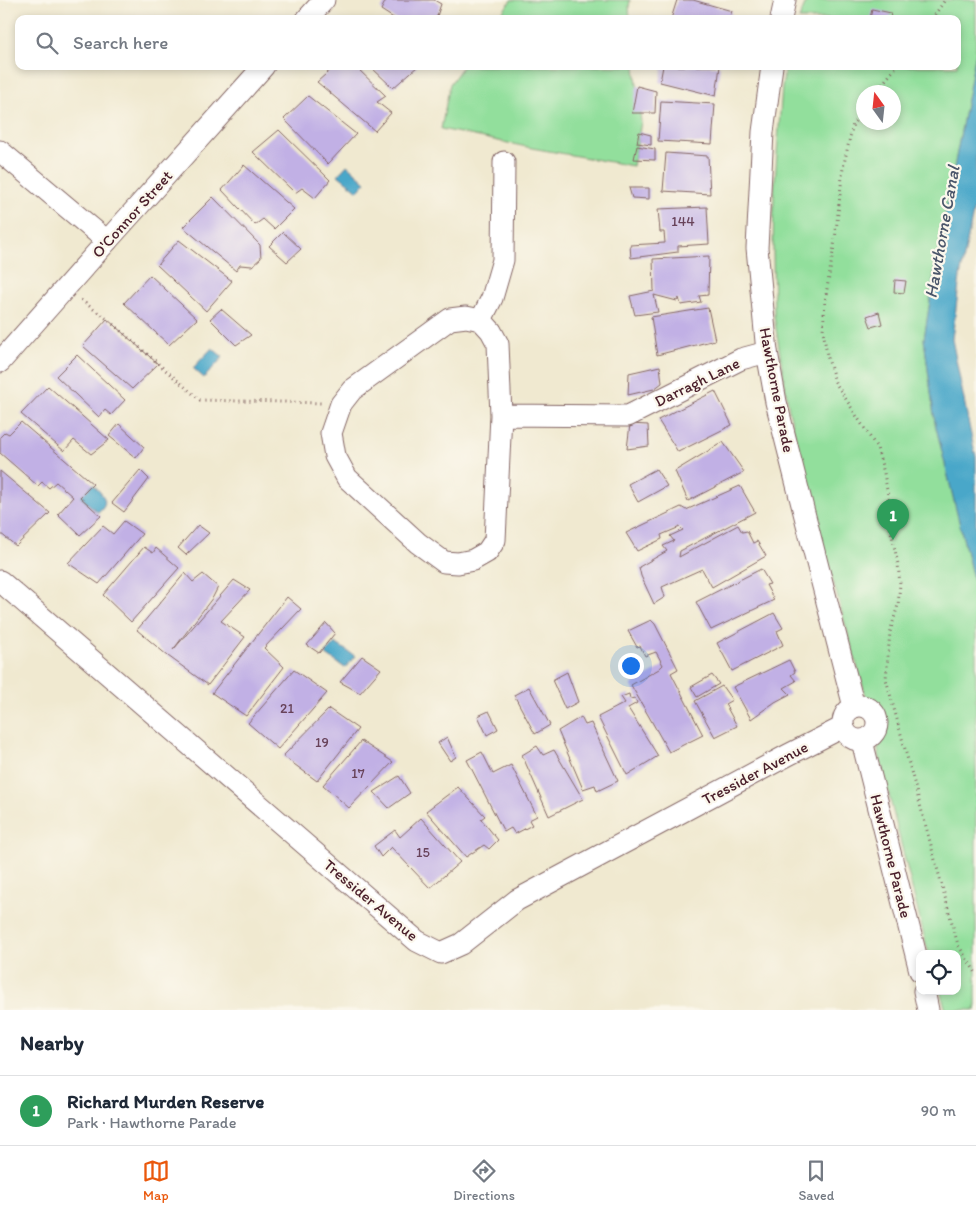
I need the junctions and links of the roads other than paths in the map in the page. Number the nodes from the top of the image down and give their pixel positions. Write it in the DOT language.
graph roads {
  1 [pos="324,0"];
  2 [pos="785,0"];
  3 [pos="311,15"];
  4 [pos="782,15"];
  5 [pos="260,70"];
  6 [pos="771,70"];
  7 [pos="0,151"];
  8 [pos="504,162"];
  9 [pos="107,241"];
  10 [pos="481,320"];
  11 [pos="767,352"];
  12 [pos="0,362"];
  13 [pos="501,415"];
  14 [pos="0,581"];
  15 [pos="854,707"];
  16 [pos="843,727"];
  17 [pos="862,740"];
  18 [pos="916,955"];
  19 [pos="925,995"];
  20 [pos="928,1010"];
  1 -- 3 [label="street"];
  2 -- 4 [label="street"];
  5 -- 9 [label="street, O'Connor Street"];
  6 -- 11 [label="street, Hawthorne Parade"];
  7 -- 9 [label="street"];
  8 -- 10 [label="street"];
  9 -- 12 [label="street, O'Connor Street"];
  10 -- 13 [label="street"];
  10 -- 13 [label="street"];
  11 -- 13 [label="street, Darragh Lane"];
  11 -- 15 [label="street, Hawthorne Parade"];
  14 -- 16 [label="street, Tressider Avenue"];
  15 -- 16 [label="street"];
  15 -- 17 [label="street"];
  16 -- 17 [label="street"];
  17 -- 18 [label="street, Hawthorne Parade"];
  19 -- 20 [label="street"];
}
